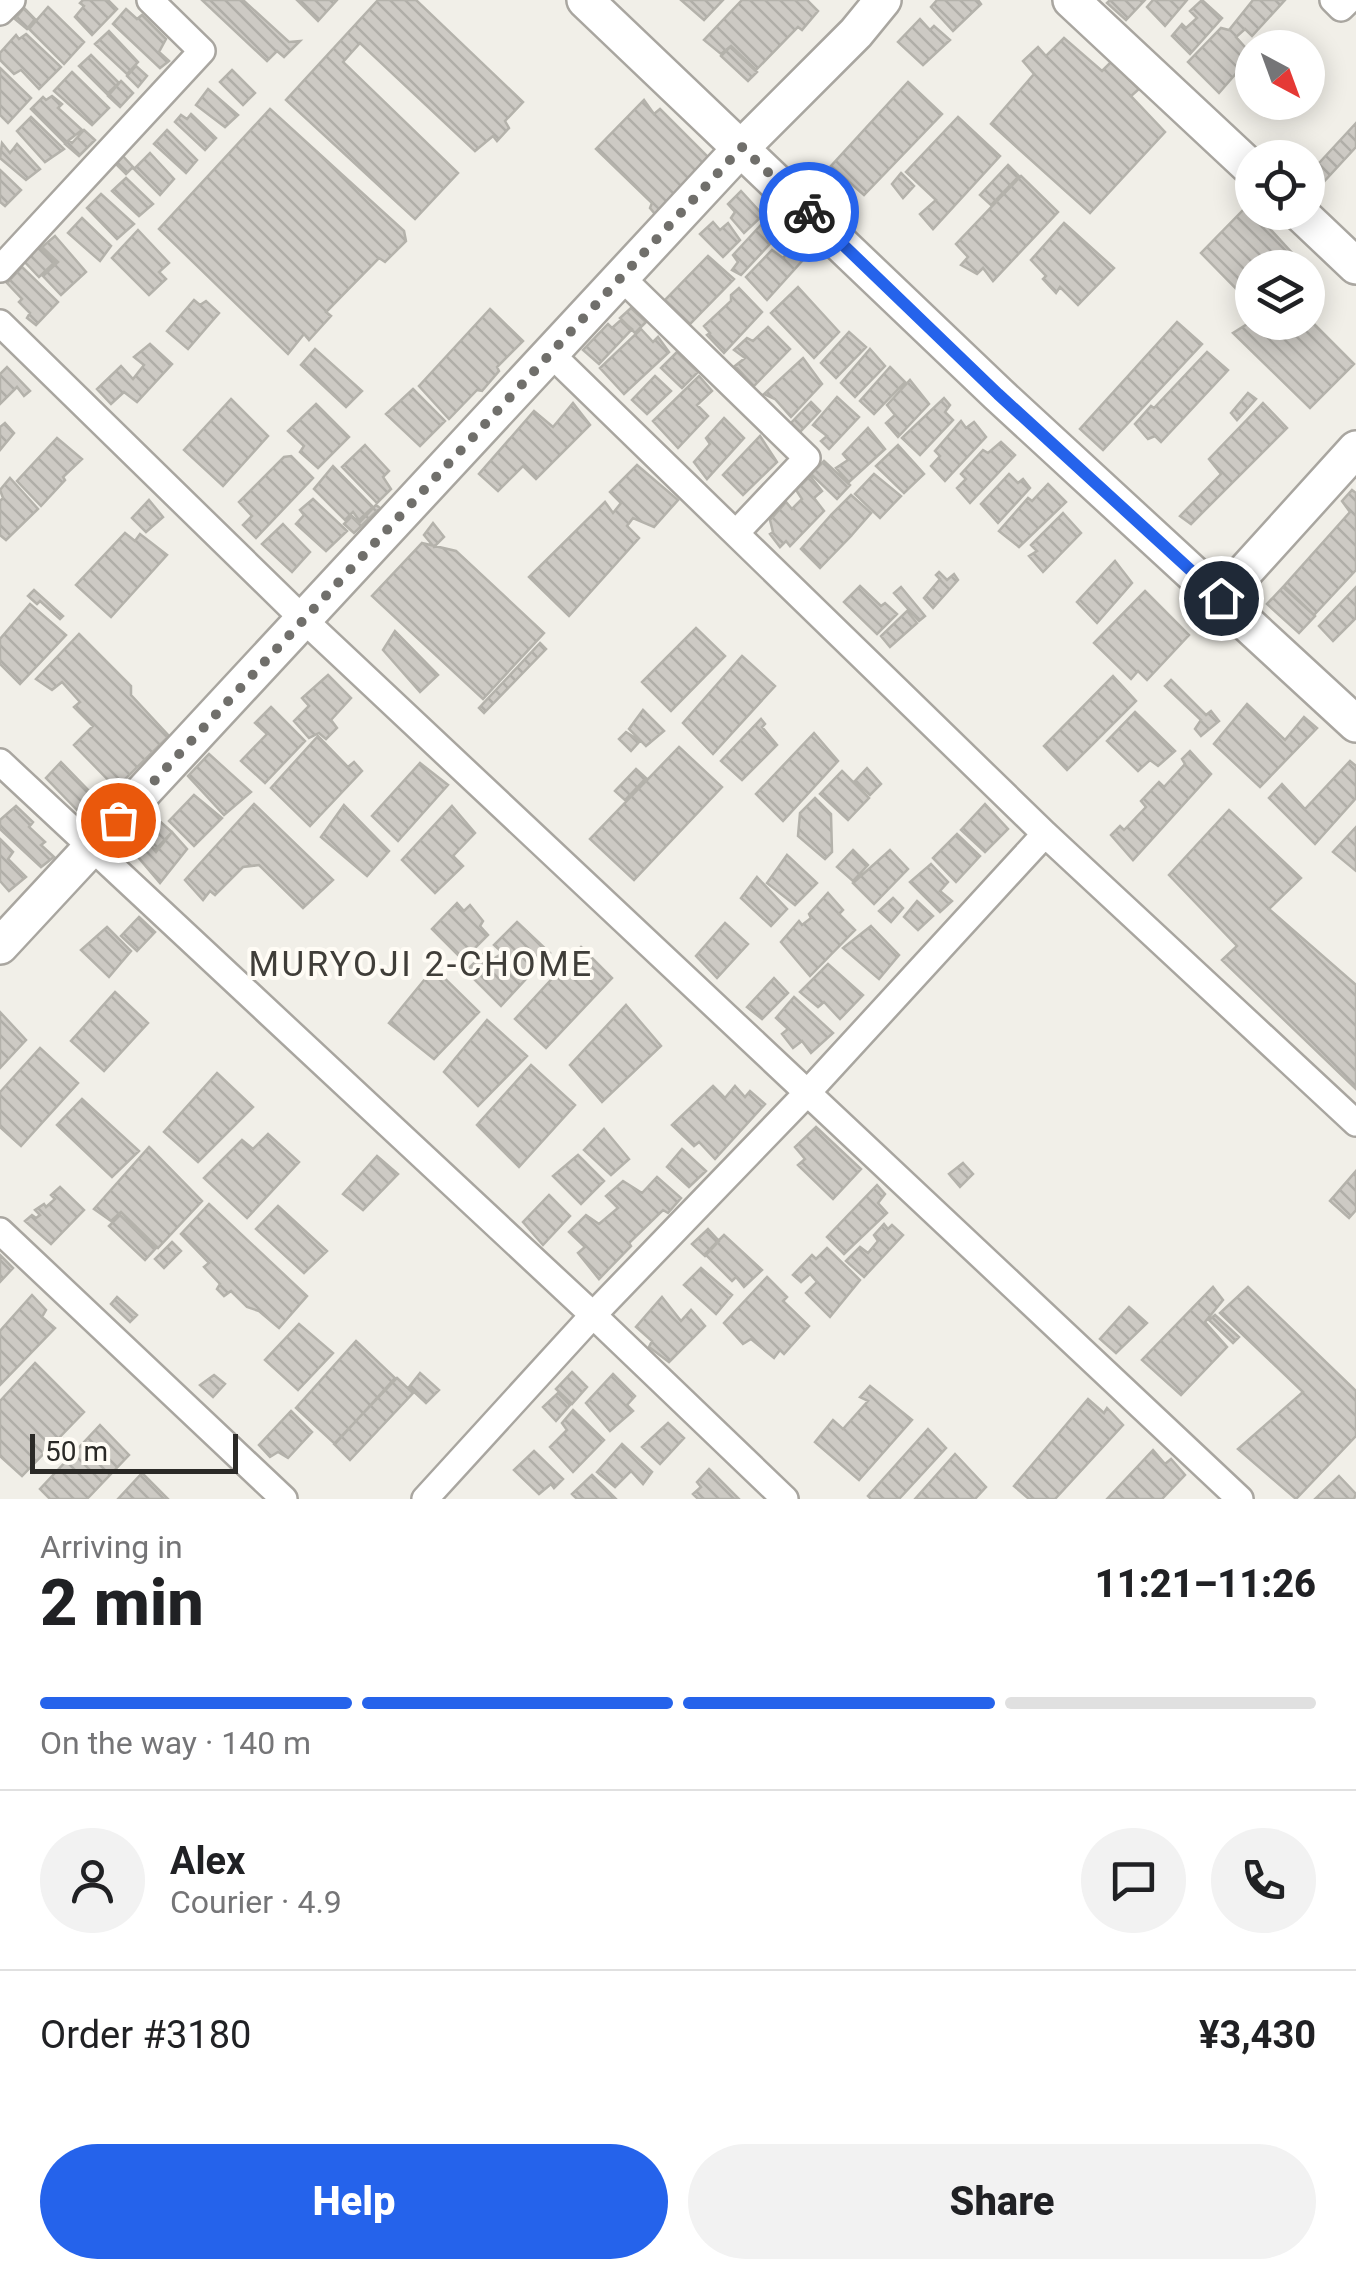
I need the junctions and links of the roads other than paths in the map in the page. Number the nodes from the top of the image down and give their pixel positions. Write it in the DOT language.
graph roads {
  1 [pos="12,0"];
  2 [pos="150,0"];
  3 [pos="584,0"];
  4 [pos="1070,0"];
  5 [pos="1333,0"];
  6 [pos="1349,0"];
  7 [pos="870,5"];
  8 [pos="0,12"];
  9 [pos="742,147"];
  10 [pos="1235,153"];
  11 [pos="1318,230"];
  12 [pos="1356,266"];
  13 [pos="0,268"];
  14 [pos="621,277"];
  15 [pos="0,323"];
  16 [pos="550,353"];
  17 [pos="1356,449"];
  18 [pos="736,533"];
  19 [pos="1221,598"];
  20 [pos="304,619"];
  21 [pos="1356,724"];
  22 [pos="0,762"];
  23 [pos="1045,834"];
  24 [pos="91,848"];
  25 [pos="0,946"];
  26 [pos="808,1092"];
  27 [pos="1356,1123"];
  28 [pos="0,1231"];
  29 [pos="594,1315"];
  30 [pos="284,1499"];
  31 [pos="425,1499"];
  32 [pos="785,1499"];
  33 [pos="1240,1499"];
  1 -- 8 [label="street"];
  2 -- 13 [label="street"];
  3 -- 9 [label="street"];
  4 -- 10 [label="street"];
  5 -- 6 [label="street"];
  7 -- 9 [label="street"];
  9 -- 14 [label="street"];
  9 -- 19 [label="street"];
  11 -- 12 [label="street"];
  14 -- 16 [label="street"];
  14 -- 18 [label="street"];
  15 -- 20 [label="street"];
  16 -- 18 [label="street"];
  16 -- 20 [label="street"];
  17 -- 19 [label="street"];
  18 -- 23 [label="street"];
  19 -- 21 [label="street"];
  20 -- 24 [label="street"];
  20 -- 26 [label="street"];
  22 -- 24 [label="street"];
  23 -- 26 [label="street"];
  23 -- 27 [label="street"];
  24 -- 25 [label="street"];
  24 -- 29 [label="street"];
  26 -- 29 [label="street"];
  26 -- 33 [label="street"];
  28 -- 30 [label="street"];
  29 -- 31 [label="street"];
  29 -- 32 [label="street"];
}
